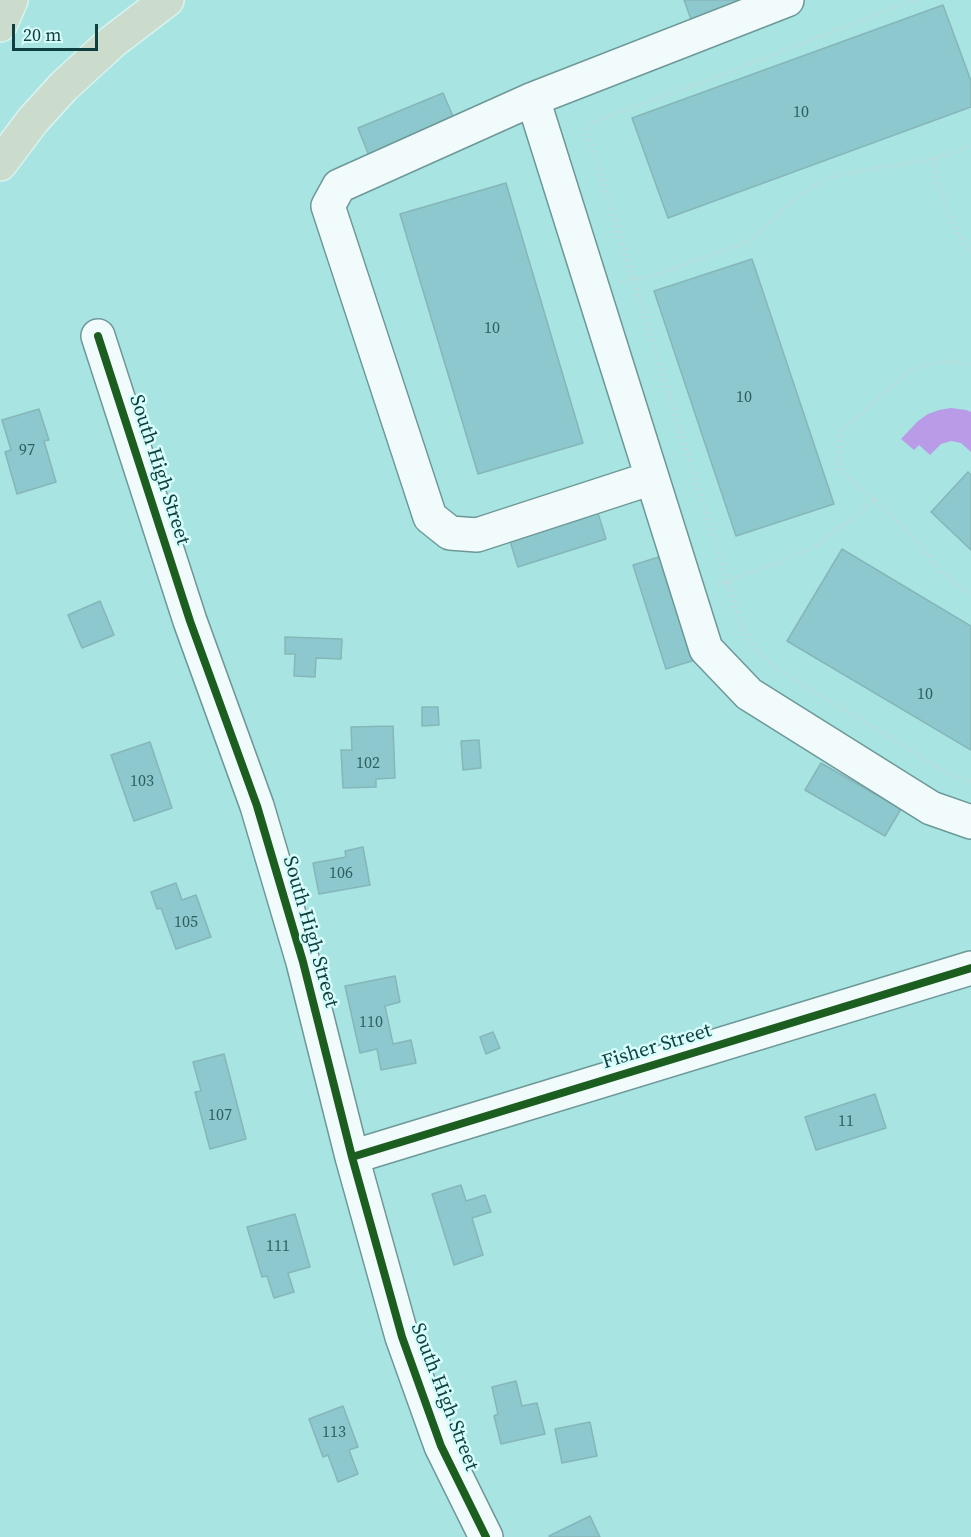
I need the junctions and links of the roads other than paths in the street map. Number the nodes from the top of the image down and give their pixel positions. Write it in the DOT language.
graph roads {
  1 [pos="11,0"];
  2 [pos="167,0"];
  3 [pos="787,0"];
  4 [pos="0,25"];
  5 [pos="533,99"];
  6 [pos="0,164"];
  7 [pos="98,336"];
  8 [pos="652,478"];
  9 [pos="971,822"];
  10 [pos="971,968"];
  11 [pos="352,1156"];
  12 [pos="486,1537"];
  1 -- 4 [label="highway"];
  2 -- 6 [label="highway"];
  3 -- 5 [label="street"];
  5 -- 8 [label="street"];
  5 -- 8 [label="street"];
  7 -- 11 [label="street, South High Street"];
  8 -- 9 [label="street"];
  10 -- 11 [label="street, Fisher Street"];
  11 -- 12 [label="street, South High Street"];
}
